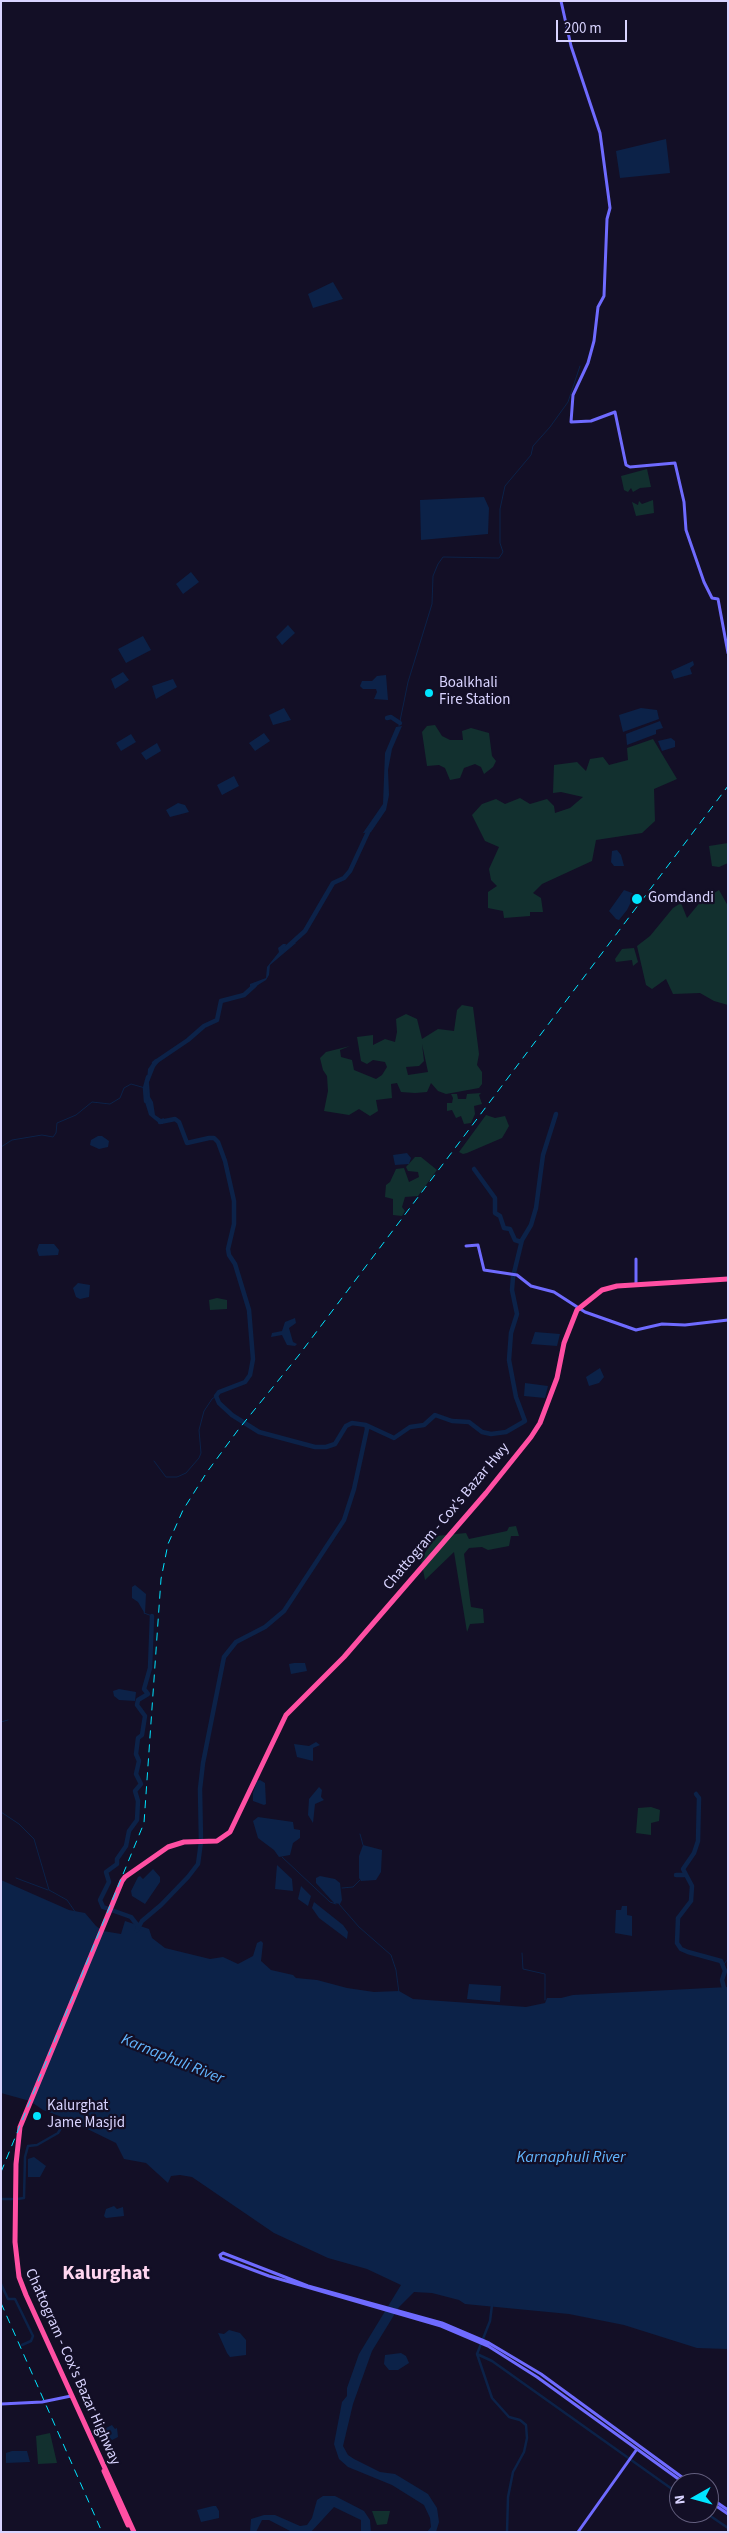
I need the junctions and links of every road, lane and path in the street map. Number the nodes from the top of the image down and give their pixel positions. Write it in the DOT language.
graph roads {
  1 [pos="561,1"];
  2 [pos="728,653"];
  3 [pos="466,1246"];
  4 [pos="636,1258"];
  5 [pos="728,1279"];
  6 [pos="636,1284"];
  7 [pos="580,1307"];
  8 [pos="728,1320"];
  9 [pos="112,1904"];
  10 [pos="381,2307"];
  11 [pos="489,2345"];
  12 [pos="70,2397"];
  13 [pos="1,2404"];
  14 [pos="635,2451"];
  15 [pos="669,2473"];
  16 [pos="676,2473"];
  17 [pos="133,2532"];
  18 [pos="578,2532"];
  1 -- 2 [label="main road"];
  3 -- 7 [label="main road"];
  4 -- 6 [label="main road"];
  5 -- 6 [label="highway, Chattogram - Cox's Bazar Hwy"];
  6 -- 7 [label="highway, Chattogram - Cox's Bazar Hwy"];
  7 -- 8 [label="main road"];
  7 -- 9 [label="highway, Chattogram - Cox's Bazar Hwy"];
  9 -- 12 [label="highway, Chattogram - Cox's Bazar Highway"];
  10 -- 10 [label="main road"];
  10 -- 11 [label="main road"];
  11 -- 14 [label="main road"];
  11 -- 16 [label="main road"];
  12 -- 13 [label="main road"];
  12 -- 17 [label="highway, Chattogram - Cox's Bazar Highway"];
  14 -- 15 [label="main road"];
  14 -- 18 [label="main road"];
}
